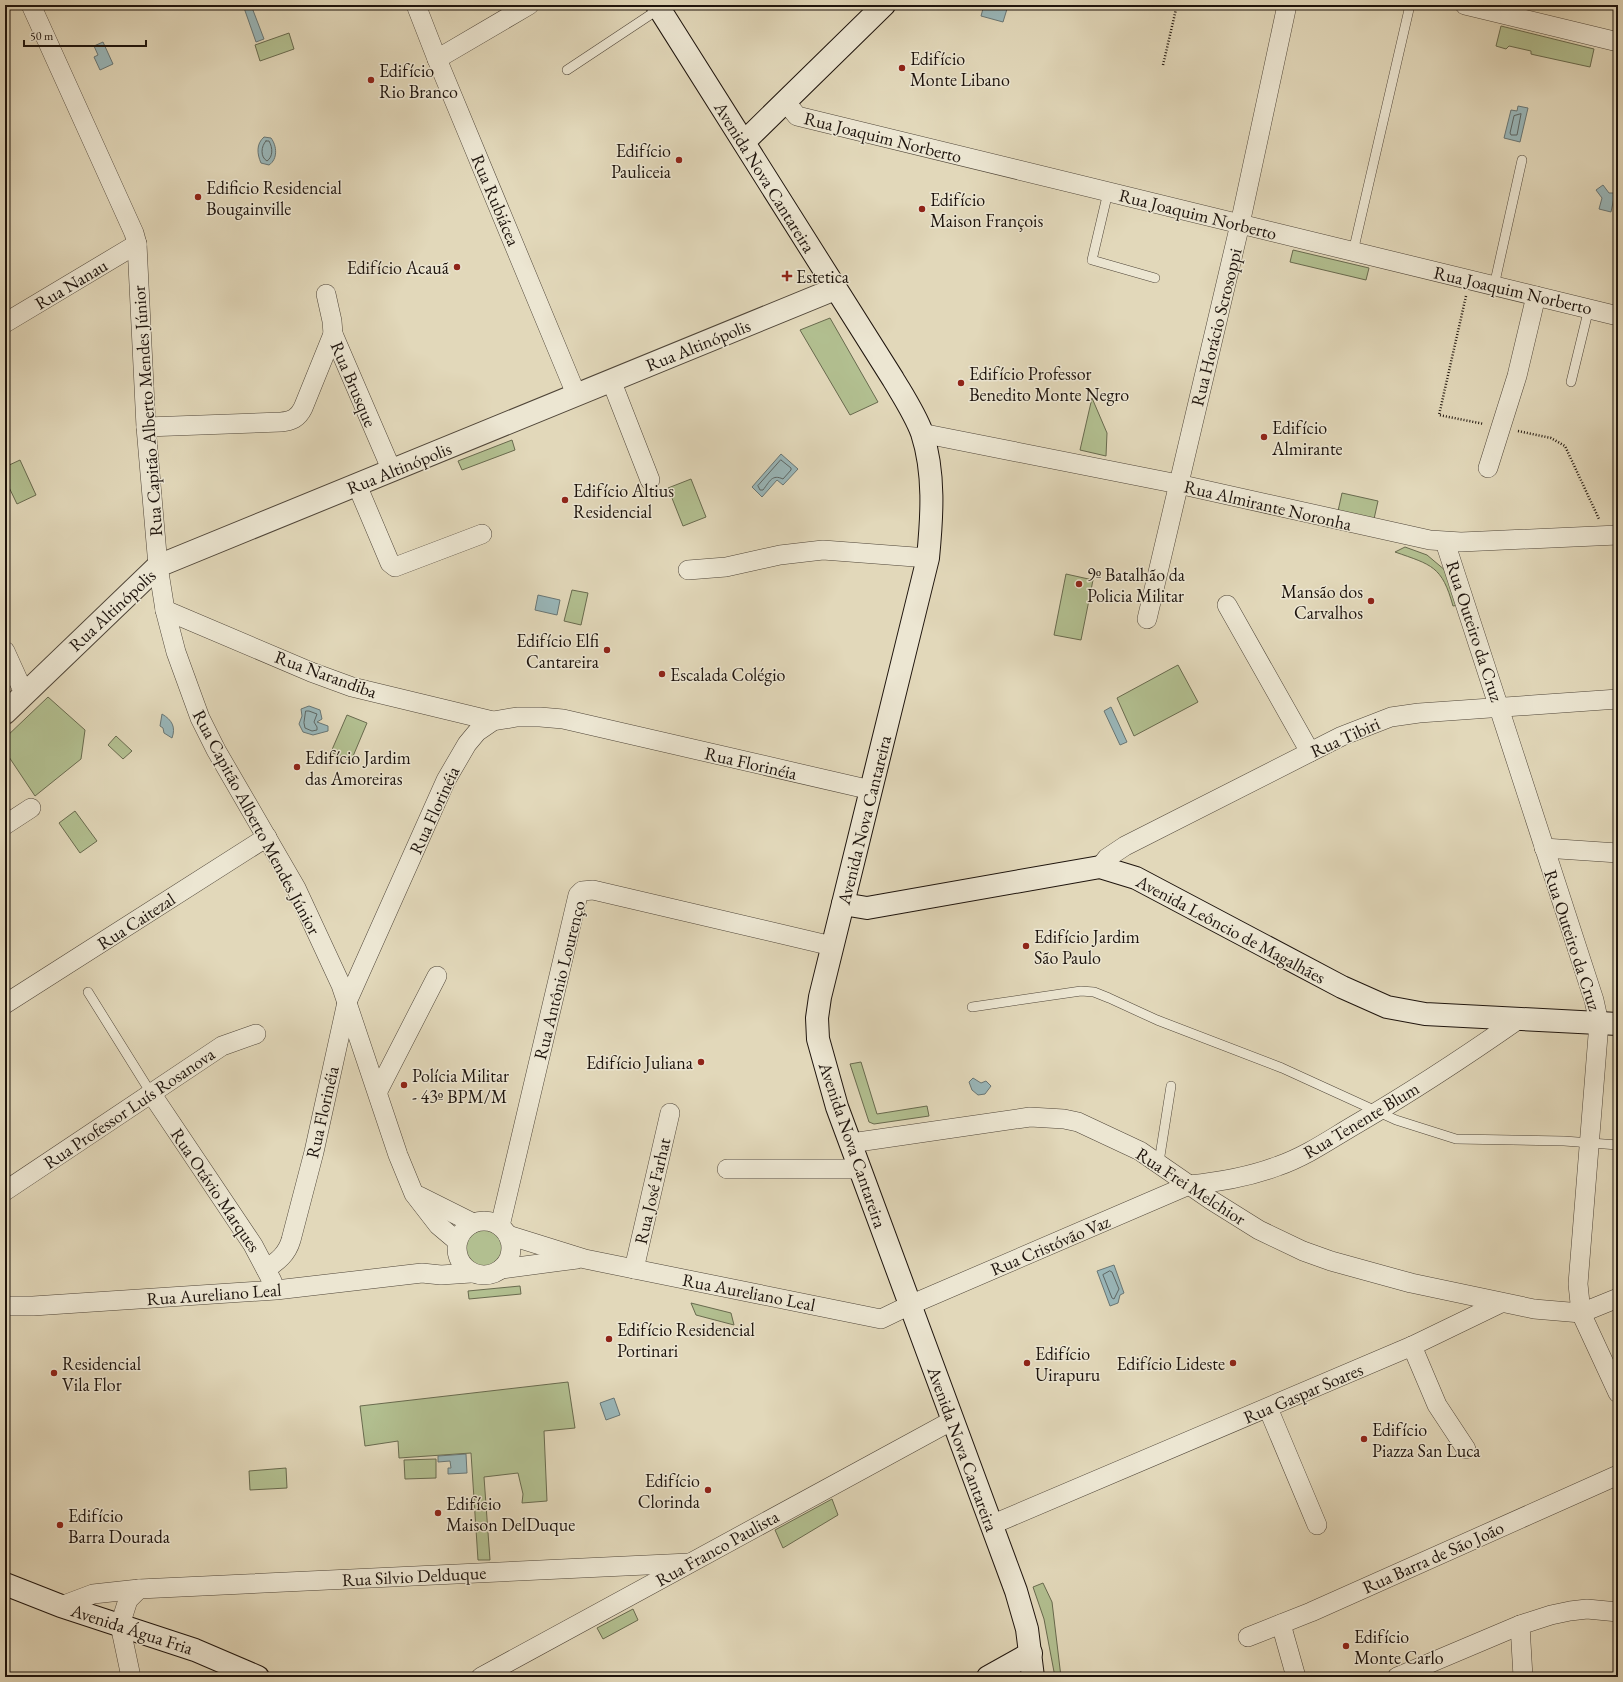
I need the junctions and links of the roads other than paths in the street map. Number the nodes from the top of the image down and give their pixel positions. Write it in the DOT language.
graph roads {
  1 [pos="31,5"];
  2 [pos="416,5"];
  3 [pos="529,5"];
  4 [pos="884,5"];
  5 [pos="1287,5"];
  6 [pos="1410,5"];
  7 [pos="1465,5"];
  8 [pos="658,7"];
  9 [pos="1618,42"];
  10 [pos="437,59"];
  11 [pos="568,70"];
  12 [pos="784,101"];
  13 [pos="744,142"];
  14 [pos="1522,160"];
  15 [pos="1108,192"];
  16 [pos="1240,224"];
  17 [pos="137,244"];
  18 [pos="1353,252"];
  19 [pos="1155,278"];
  20 [pos="1494,286"];
  21 [pos="835,289"];
  22 [pos="326,294"];
  23 [pos="1536,296"];
  24 [pos="1589,308"];
  25 [pos="1618,316"];
  26 [pos="5,323"];
  27 [pos="333,334"];
  28 [pos="611,380"];
  29 [pos="1571,382"];
  30 [pos="576,394"];
  31 [pos="146,427"];
  32 [pos="922,433"];
  33 [pos="1488,468"];
  34 [pos="392,471"];
  35 [pos="650,480"];
  36 [pos="1178,484"];
  37 [pos="357,485"];
  38 [pos="482,534"];
  39 [pos="1613,535"];
  40 [pos="1445,542"];
  41 [pos="928,558"];
  42 [pos="158,566"];
  43 [pos="688,570"];
  44 [pos="1228,605"];
  45 [pos="165,610"];
  46 [pos="1147,619"];
  47 [pos="5,651"];
  48 [pos="24,693"];
  49 [pos="1618,699"];
  50 [pos="1500,706"];
  51 [pos="5,713"];
  52 [pos="493,721"];
  53 [pos="1310,752"];
  54 [pos="871,790"];
  55 [pos="31,808"];
  56 [pos="5,824"];
  57 [pos="268,837"];
  58 [pos="1544,848"];
  59 [pos="1618,853"];
  60 [pos="1100,867"];
  61 [pos="843,904"];
  62 [pos="832,946"];
  63 [pos="364,965"];
  64 [pos="333,968"];
  65 [pos="437,976"];
  66 [pos="88,992"];
  67 [pos="347,1002"];
  68 [pos="5,1004"];
  69 [pos="972,1007"];
  70 [pos="1518,1019"];
  71 [pos="1609,1024"];
  72 [pos="256,1034"];
  73 [pos="361,1044"];
  74 [pos="335,1055"];
  75 [pos="1171,1086"];
  76 [pos="378,1091"];
  77 [pos="151,1093"];
  78 [pos="1377,1112"];
  79 [pos="670,1113"];
  80 [pos="851,1143"];
  81 [pos="1589,1143"];
  82 [pos="1618,1145"];
  83 [pos="1159,1162"];
  84 [pos="727,1169"];
  85 [pos="861,1169"];
  86 [pos="1189,1185"];
  87 [pos="5,1191"];
  88 [pos="414,1194"];
  89 [pos="473,1223"];
  90 [pos="504,1231"];
  91 [pos="457,1249"];
  92 [pos="585,1259"];
  93 [pos="501,1269"];
  94 [pos="634,1269"];
  95 [pos="266,1270"];
  96 [pos="471,1272"];
  97 [pos="422,1273"];
  98 [pos="276,1290"];
  99 [pos="1618,1298"];
  100 [pos="1501,1303"];
  101 [pos="910,1305"];
  102 [pos="5,1306"];
  103 [pos="1581,1312"];
  104 [pos="1412,1346"];
  105 [pos="1618,1393"];
  106 [pos="1268,1408"];
  107 [pos="952,1420"];
  108 [pos="1466,1449"];
  109 [pos="1618,1475"];
  110 [pos="991,1525"];
  111 [pos="1317,1525"];
  112 [pos="689,1564"];
  113 [pos="5,1584"];
  114 [pos="139,1589"];
  115 [pos="61,1606"];
  116 [pos="1618,1612"];
  117 [pos="1281,1624"];
  118 [pos="120,1625"];
  119 [pos="1520,1625"];
  120 [pos="1248,1637"];
  121 [pos="1031,1653"];
  122 [pos="1430,1670"];
  123 [pos="1003,1674"];
  124 [pos="132,1677"];
  125 [pos="258,1677"];
  126 [pos="481,1677"];
  127 [pos="1033,1677"];
  128 [pos="1296,1677"];
  129 [pos="1397,1677"];
  130 [pos="1522,1677"];
  1 -- 17 [label="street, Rua Capitão Alberto Mendes Júnior"];
  2 -- 10 [label="street, Rua Rubiácea"];
  3 -- 10 [label="street"];
  4 -- 12 [label="main road"];
  5 -- 16 [label="street, Rua Horácio Scrosoppi"];
  6 -- 18 [label="lane"];
  7 -- 9 [label="street"];
  8 -- 11 [label="lane"];
  8 -- 13 [label="main road, Avenida Nova Cantareira"];
  10 -- 30 [label="street, Rua Rubiácea"];
  12 -- 13 [label="main road"];
  12 -- 15 [label="street, Rua Joaquim Norberto"];
  13 -- 21 [label="main road, Avenida Nova Cantareira"];
  14 -- 20 [label="lane"];
  15 -- 16 [label="street, Rua Joaquim Norberto"];
  15 -- 19 [label="lane"];
  16 -- 18 [label="street, Rua Joaquim Norberto"];
  16 -- 36 [label="street, Rua Horácio Scrosoppi"];
  17 -- 26 [label="street, Rua Nanau"];
  17 -- 31 [label="street, Rua Capitão Alberto Mendes Júnior"];
  18 -- 20 [label="street, Rua Joaquim Norberto"];
  20 -- 23 [label="street, Rua Joaquim Norberto"];
  21 -- 28 [label="main road, Rua Altinópolis"];
  21 -- 32 [label="main road, Avenida Nova Cantareira"];
  22 -- 27 [label="street, Rua Brusque"];
  23 -- 24 [label="street, Rua Joaquim Norberto"];
  23 -- 33 [label="street"];
  24 -- 25 [label="street, Rua Joaquim Norberto"];
  24 -- 29 [label="lane"];
  27 -- 31 [label="street"];
  27 -- 34 [label="street, Rua Brusque"];
  28 -- 30 [label="main road, Rua Altinópolis"];
  28 -- 35 [label="street"];
  30 -- 34 [label="main road, Rua Altinópolis"];
  31 -- 42 [label="street, Rua Capitão Alberto Mendes Júnior"];
  32 -- 36 [label="street, Rua Almirante Noronha"];
  32 -- 41 [label="main road, Avenida Nova Cantareira"];
  34 -- 37 [label="main road, Rua Altinópolis"];
  36 -- 40 [label="street, Rua Almirante Noronha"];
  36 -- 46 [label="street, Rua Horácio Scrosoppi"];
  37 -- 38 [label="street"];
  37 -- 42 [label="main road, Rua Altinópolis"];
  39 -- 40 [label="street, Rua Almirante Noronha"];
  40 -- 50 [label="street, Rua Outeiro da Cruz"];
  41 -- 43 [label="street"];
  41 -- 54 [label="main road, Avenida Nova Cantareira"];
  42 -- 45 [label="street, Rua Capitão Alberto Mendes Júnior"];
  42 -- 48 [label="main road, Rua Altinópolis"];
  44 -- 53 [label="street"];
  45 -- 52 [label="street, Rua Narandiba"];
  45 -- 57 [label="street, Rua Capitão Alberto Mendes Júnior"];
  47 -- 48 [label="street"];
  48 -- 51 [label="main road, Rua Altinópolis"];
  49 -- 50 [label="street, Rua Tibiri"];
  50 -- 53 [label="street, Rua Tibiri"];
  50 -- 58 [label="street, Rua Outeiro da Cruz"];
  52 -- 54 [label="street, Rua Florinéia"];
  52 -- 63 [label="street, Rua Florinéia"];
  53 -- 60 [label="street, Rua Tibiri"];
  54 -- 61 [label="main road, Avenida Nova Cantareira"];
  55 -- 56 [label="street"];
  57 -- 64 [label="street, Rua Capitão Alberto Mendes Júnior"];
  57 -- 68 [label="street, Rua Caitezal"];
  58 -- 59 [label="street"];
  58 -- 71 [label="street, Rua Outeiro da Cruz"];
  60 -- 61 [label="main road, Avenida Leôncio de Magalhães"];
  60 -- 70 [label="main road, Avenida Leôncio de Magalhães"];
  61 -- 62 [label="main road, Avenida Nova Cantareira"];
  62 -- 80 [label="main road, Avenida Nova Cantareira"];
  62 -- 90 [label="street, Rua Antônio Lourenço"];
  63 -- 64 [label="street"];
  63 -- 67 [label="street, Rua Florinéia"];
  64 -- 67 [label="street, Rua Capitão Alberto Mendes Júnior"];
  65 -- 76 [label="street"];
  66 -- 77 [label="lane"];
  67 -- 73 [label="street, Rua Capitão Alberto Mendes Júnior"];
  67 -- 74 [label="street, Rua Florinéia"];
  69 -- 78 [label="lane"];
  70 -- 71 [label="main road, Avenida Leôncio de Magalhães"];
  70 -- 78 [label="street, Rua Tenente Blum"];
  71 -- 81 [label="street, Rua Outeiro da Cruz"];
  72 -- 77 [label="street, Rua Professor Luís Rosanova"];
  73 -- 74 [label="street"];
  73 -- 76 [label="street, Rua Capitão Alberto Mendes Júnior"];
  74 -- 95 [label="street, Rua Florinéia"];
  75 -- 83 [label="lane"];
  76 -- 88 [label="street, Rua Capitão Alberto Mendes Júnior"];
  77 -- 87 [label="street, Rua Professor Luís Rosanova"];
  77 -- 95 [label="street, Rua Otávio Marques"];
  78 -- 81 [label="lane"];
  78 -- 86 [label="street, Rua Tenente Blum"];
  79 -- 94 [label="street, Rua José Farhat"];
  80 -- 83 [label="street, Rua Frei Melchior"];
  80 -- 85 [label="main road, Avenida Nova Cantareira"];
  81 -- 82 [label="lane"];
  81 -- 103 [label="street, Rua Outeiro da Cruz"];
  83 -- 86 [label="street, Rua Frei Melchior"];
  84 -- 85 [label="street"];
  85 -- 101 [label="main road, Avenida Nova Cantareira"];
  86 -- 100 [label="street, Rua Frei Melchior"];
  86 -- 101 [label="street, Rua Cristóvão Vaz"];
  88 -- 89 [label="street"];
  88 -- 91 [label="street, Rua Capitão Alberto Mendes Júnior"];
  89 -- 90 [label="street, Rua Aureliano Leal"];
  89 -- 91 [label="street, Rua Aureliano Leal"];
  90 -- 92 [label="street, Rua Aureliano Leal"];
  90 -- 93 [label="street"];
  91 -- 96 [label="street"];
  91 -- 97 [label="street, Rua Aureliano Leal"];
  92 -- 93 [label="street, Rua Aureliano Leal"];
  92 -- 94 [label="street, Rua Aureliano Leal"];
  93 -- 96 [label="street, Rua Aureliano Leal"];
  94 -- 101 [label="street, Rua Aureliano Leal"];
  95 -- 98 [label="street, Rua Otávio Marques"];
  96 -- 97 [label="street, Rua Aureliano Leal"];
  97 -- 98 [label="street, Rua Aureliano Leal"];
  98 -- 102 [label="street, Rua Aureliano Leal"];
  99 -- 103 [label="street"];
  100 -- 103 [label="street"];
  100 -- 104 [label="street, Rua Gaspar Soares"];
  101 -- 107 [label="main road, Avenida Nova Cantareira"];
  103 -- 105 [label="street, Rua Outeiro da Cruz"];
  104 -- 106 [label="street, Rua Gaspar Soares"];
  104 -- 108 [label="street"];
  106 -- 110 [label="street, Rua Gaspar Soares"];
  106 -- 111 [label="street"];
  107 -- 110 [label="main road, Avenida Nova Cantareira"];
  107 -- 112 [label="street, Rua Franco Paulista"];
  109 -- 117 [label="street, Rua Barra de São João"];
  110 -- 121 [label="main road, Avenida Nova Cantareira"];
  112 -- 114 [label="street, Rua Silvio Delduque"];
  112 -- 126 [label="street, Rua Franco Paulista"];
  113 -- 115 [label="main road, Avenida Água Fria"];
  114 -- 115 [label="street, Rua Silvio Delduque"];
  114 -- 118 [label="street"];
  115 -- 118 [label="main road, Avenida Água Fria"];
  116 -- 119 [label="street"];
  117 -- 120 [label="street, Rua Barra de São João"];
  117 -- 128 [label="street"];
  118 -- 124 [label="street"];
  118 -- 125 [label="main road, Avenida Água Fria"];
  119 -- 122 [label="street"];
  119 -- 130 [label="street"];
  121 -- 123 [label="main road"];
  121 -- 127 [label="main road, Avenida Nova Cantareira"];
  122 -- 129 [label="street"];
}
